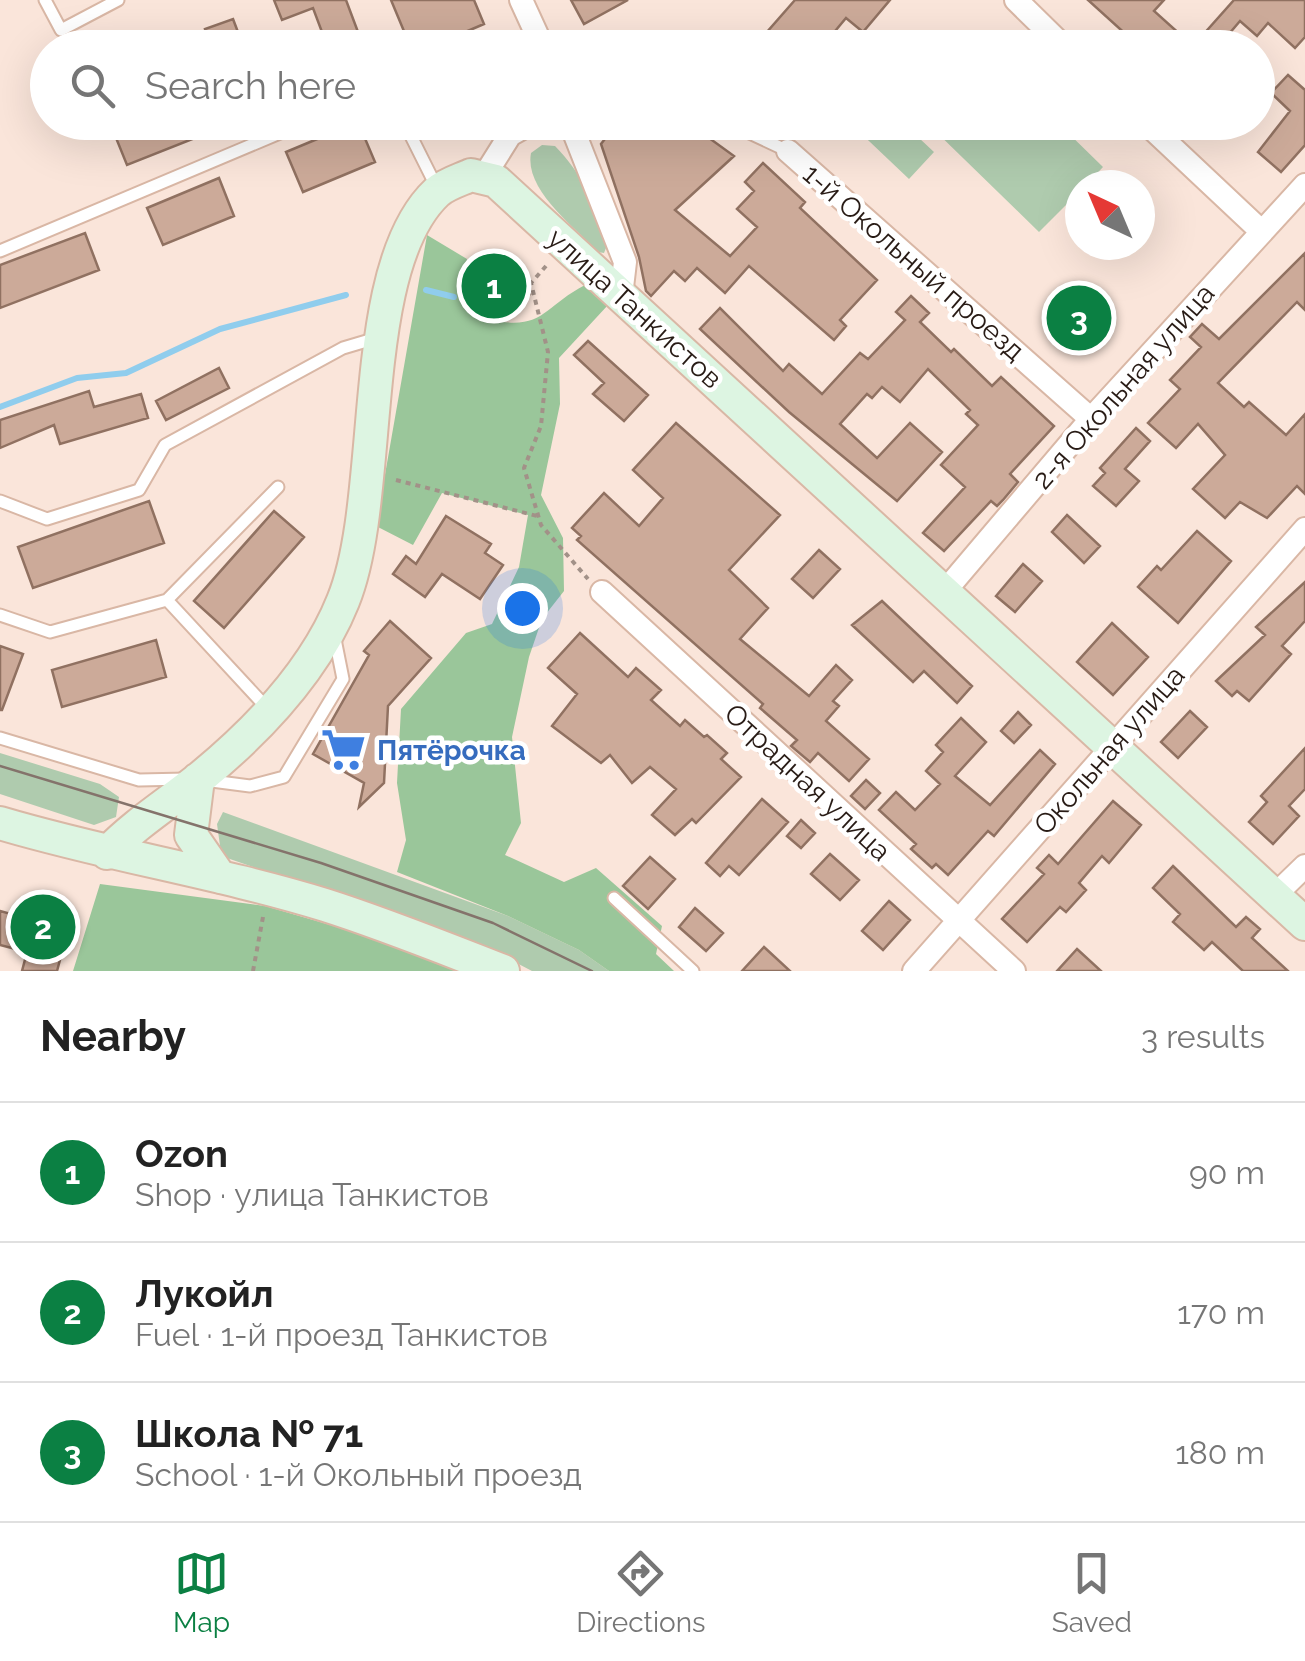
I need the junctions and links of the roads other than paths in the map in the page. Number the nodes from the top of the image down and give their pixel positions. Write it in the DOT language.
graph roads {
  1 [pos="45,0"];
  2 [pos="118,0"];
  3 [pos="521,0"];
  4 [pos="1016,0"];
  5 [pos="534,30"];
  6 [pos="1047,30"];
  7 [pos="263,140"];
  8 [pos="413,140"];
  9 [pos="507,140"];
  10 [pos="577,140"];
  11 [pos="764,140"];
  12 [pos="1164,140"];
  13 [pos="788,151"];
  14 [pos="483,178"];
  15 [pos="1305,185"];
  16 [pos="438,190"];
  17 [pos="1261,231"];
  18 [pos="0,251"];
  19 [pos="622,296"];
  20 [pos="383,336"];
  21 [pos="1091,419"];
  22 [pos="278,487"];
  23 [pos="0,501"];
  24 [pos="1305,528"];
  25 [pos="602,592"];
  26 [pos="945,592"];
  27 [pos="167,600"];
  28 [pos="0,615"];
  29 [pos="332,625"];
  30 [pos="270,712"];
  31 [pos="0,738"];
  32 [pos="1112,748"];
  33 [pos="198,779"];
  34 [pos="0,823"];
  35 [pos="107,853"];
  36 [pos="1305,866"];
  37 [pos="220,877"];
  38 [pos="1274,896"];
  39 [pos="614,898"];
  40 [pos="958,919"];
  41 [pos="1305,924"];
  42 [pos="504,971"];
  43 [pos="693,971"];
  44 [pos="914,971"];
  45 [pos="1014,971"];
  1 -- 2 [label="lane"];
  3 -- 5 [label="street"];
  4 -- 6 [label="street"];
  7 -- 18 [label="lane"];
  8 -- 16 [label="lane"];
  9 -- 14 [label="street"];
  10 -- 19 [label="street"];
  11 -- 13 [label="lane, 1-й Окольный проезд"];
  12 -- 17 [label="street"];
  13 -- 21 [label="street, 1-й Окольный проезд"];
  14 -- 16 [label="main road"];
  14 -- 19 [label="main road, улица Танкистов"];
  15 -- 17 [label="street, 2-я Окольная улица"];
  16 -- 20 [label="main road"];
  17 -- 21 [label="street, 2-я Окольная улица"];
  19 -- 26 [label="main road, улица Танкистов"];
  20 -- 23 [label="lane"];
  20 -- 29 [label="main road"];
  21 -- 26 [label="street, 2-я Окольная улица"];
  22 -- 27 [label="lane"];
  24 -- 32 [label="street, Окольная улица"];
  25 -- 40 [label="street, Отрадная улица"];
  26 -- 32 [label="main road, улица Танкистов"];
  27 -- 28 [label="lane"];
  27 -- 30 [label="lane"];
  29 -- 30 [label="main road"];
  29 -- 33 [label="lane"];
  30 -- 33 [label="main road"];
  31 -- 33 [label="lane"];
  32 -- 38 [label="main road, улица Танкистов"];
  32 -- 40 [label="street, Окольная улица"];
  33 -- 35 [label="main road"];
  33 -- 37 [label="main road"];
  34 -- 35 [label="main road"];
  35 -- 37 [label="main road"];
  36 -- 38 [label="street"];
  37 -- 42 [label="main road"];
  38 -- 41 [label="main road, улица Танкистов"];
  39 -- 43 [label="lane"];
  40 -- 44 [label="street, Окольная улица"];
  40 -- 45 [label="street, Отрадная улица"];
}
